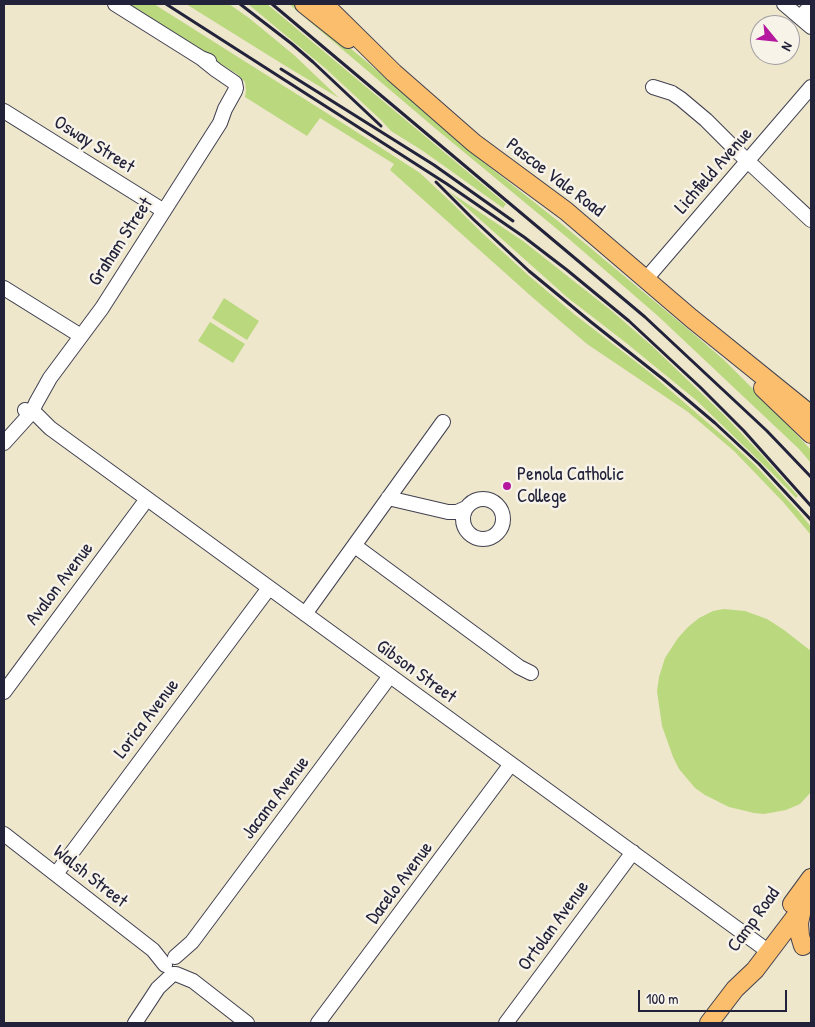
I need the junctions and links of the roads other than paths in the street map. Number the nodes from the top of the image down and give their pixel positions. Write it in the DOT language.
graph roads {
  1 [pos="115,4"];
  2 [pos="304,4"];
  3 [pos="784,4"];
  4 [pos="811,6"];
  5 [pos="332,11"];
  6 [pos="797,15"];
  7 [pos="800,18"];
  8 [pos="811,27"];
  9 [pos="653,86"];
  10 [pos="811,87"];
  11 [pos="4,111"];
  12 [pos="748,161"];
  13 [pos="164,211"];
  14 [pos="811,220"];
  15 [pos="646,279"];
  16 [pos="4,288"];
  17 [pos="81,336"];
  18 [pos="29,413"];
  19 [pos="803,417"];
  20 [pos="444,422"];
  21 [pos="4,434"];
  22 [pos="811,434"];
  23 [pos="811,439"];
  24 [pos="4,443"];
  25 [pos="388,498"];
  26 [pos="147,499"];
  27 [pos="466,508"];
  28 [pos="448,512"];
  29 [pos="465,528"];
  30 [pos="355,546"];
  31 [pos="269,588"];
  32 [pos="305,614"];
  33 [pos="531,673"];
  34 [pos="390,676"];
  35 [pos="4,692"];
  36 [pos="511,764"];
  37 [pos="4,834"];
  38 [pos="633,852"];
  39 [pos="56,874"];
  40 [pos="811,878"];
  41 [pos="807,901"];
  42 [pos="765,948"];
  43 [pos="807,949"];
  44 [pos="174,966"];
  45 [pos="135,1023"];
  46 [pos="247,1023"];
  47 [pos="318,1023"];
  48 [pos="506,1023"];
  49 [pos="709,1023"];
  1 -- 13 [label="street, Graham Street"];
  2 -- 5 [label="main road, Pascoe Vale Road"];
  3 -- 6 [label="street"];
  4 -- 7 [label="street"];
  5 -- 15 [label="main road, Pascoe Vale Road"];
  7 -- 8 [label="street"];
  9 -- 12 [label="street"];
  10 -- 12 [label="street, Lichfield Avenue"];
  11 -- 13 [label="street, Osway Street"];
  12 -- 14 [label="street"];
  12 -- 15 [label="street, Lichfield Avenue"];
  13 -- 17 [label="street, Graham Street"];
  15 -- 19 [label="main road, Pascoe Vale Road"];
  16 -- 17 [label="street"];
  17 -- 18 [label="street, Graham Street"];
  18 -- 21 [label="street, Graham Street"];
  18 -- 24 [label="street, Graham Street"];
  18 -- 26 [label="street, Gibson Street"];
  19 -- 22 [label="main road, Pascoe Vale Road"];
  19 -- 23 [label="main road"];
  20 -- 25 [label="street"];
  25 -- 28 [label="street"];
  25 -- 30 [label="street"];
  26 -- 31 [label="street, Gibson Street"];
  26 -- 35 [label="street, Avalon Avenue"];
  27 -- 28 [label="street"];
  27 -- 29 [label="street"];
  27 -- 29 [label="street"];
  28 -- 29 [label="street"];
  30 -- 32 [label="street"];
  30 -- 33 [label="street"];
  31 -- 32 [label="street, Gibson Street"];
  31 -- 39 [label="street, Lorica Avenue"];
  32 -- 34 [label="street, Gibson Street"];
  34 -- 36 [label="street, Gibson Street"];
  34 -- 44 [label="street, Jacana Avenue"];
  36 -- 38 [label="street, Gibson Street"];
  36 -- 47 [label="street, Dacelo Avenue"];
  37 -- 39 [label="street, Walsh Street"];
  38 -- 42 [label="street, Gibson Street"];
  38 -- 48 [label="street, Ortolan Avenue"];
  39 -- 44 [label="street, Walsh Street"];
  40 -- 42 [label="main road, Camp Road"];
  41 -- 42 [label="main road, Camp Road"];
  41 -- 43 [label="main road"];
  42 -- 43 [label="main road"];
  42 -- 49 [label="main road, Camp Road"];
  44 -- 45 [label="street, Jacana Avenue"];
  44 -- 46 [label="street, Walsh Street"];
}
